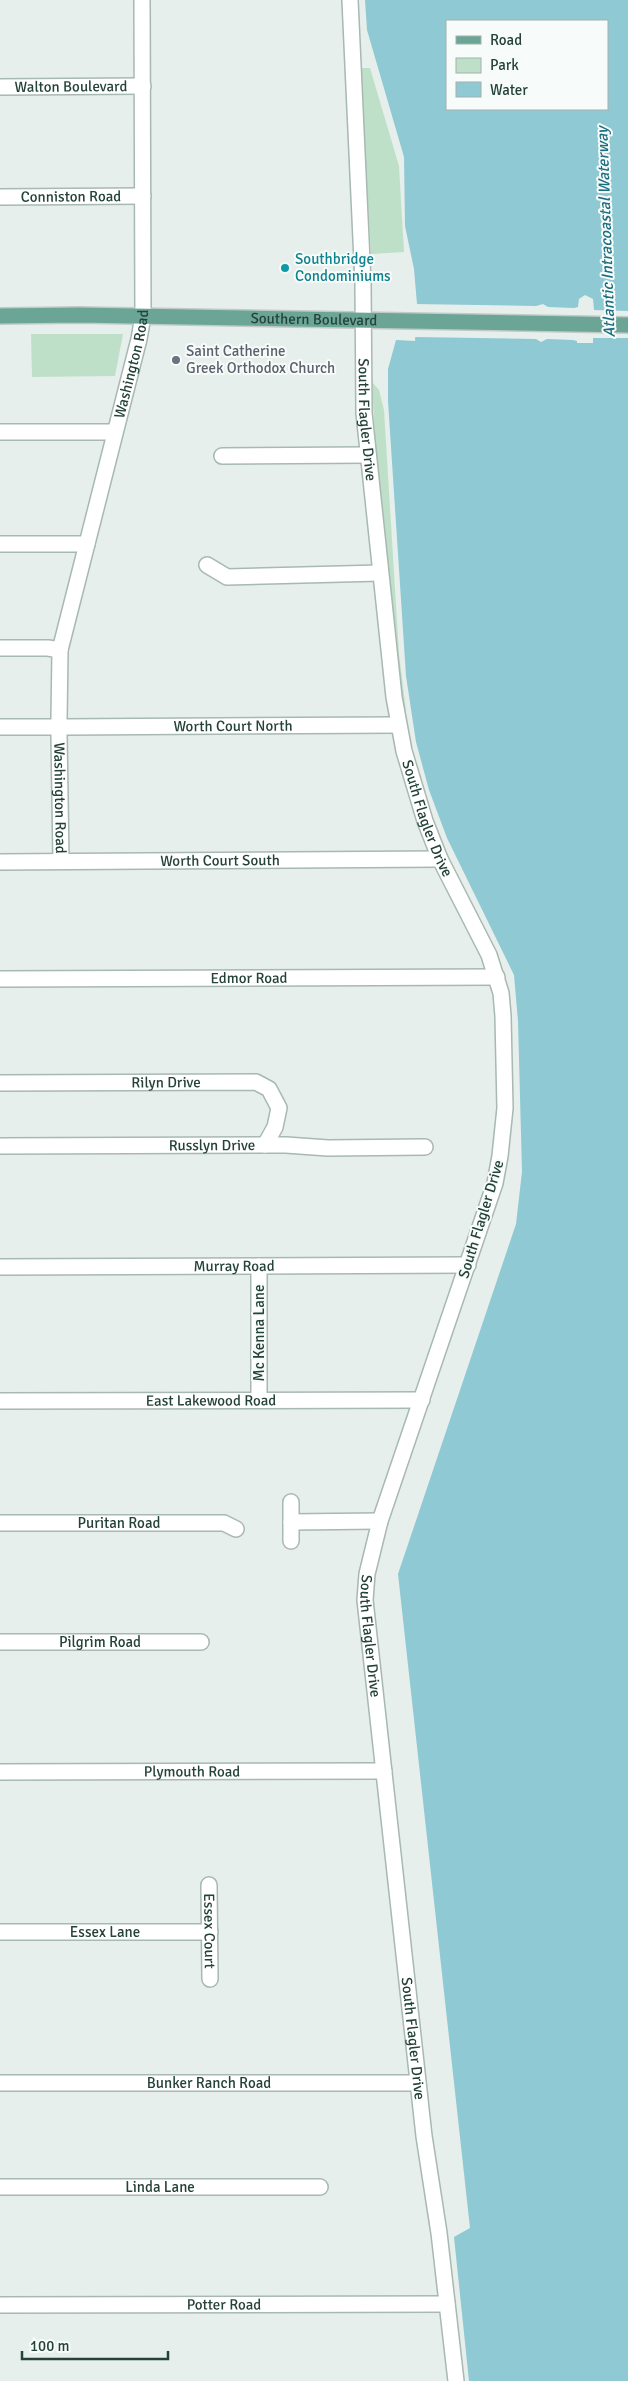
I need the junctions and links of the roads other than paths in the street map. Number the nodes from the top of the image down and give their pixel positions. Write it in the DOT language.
graph roads {
  1 [pos="142,0"];
  2 [pos="350,0"];
  3 [pos="143,86"];
  4 [pos="0,87"];
  5 [pos="144,196"];
  6 [pos="0,197"];
  7 [pos="0,316"];
  8 [pos="143,316"];
  9 [pos="363,320"];
  10 [pos="628,325"];
  11 [pos="0,432"];
  12 [pos="115,432"];
  13 [pos="367,455"];
  14 [pos="222,456"];
  15 [pos="0,544"];
  16 [pos="87,544"];
  17 [pos="207,565"];
  18 [pos="380,573"];
  19 [pos="0,648"];
  20 [pos="60,650"];
  21 [pos="398,725"];
  22 [pos="0,727"];
  23 [pos="59,727"];
  24 [pos="440,859"];
  25 [pos="0,862"];
  26 [pos="61,862"];
  27 [pos="497,977"];
  28 [pos="0,979"];
  29 [pos="0,1083"];
  30 [pos="265,1145"];
  31 [pos="0,1146"];
  32 [pos="425,1147"];
  33 [pos="468,1265"];
  34 [pos="259,1266"];
  35 [pos="0,1267"];
  36 [pos="259,1400"];
  37 [pos="422,1400"];
  38 [pos="0,1401"];
  39 [pos="291,1502"];
  40 [pos="380,1521"];
  41 [pos="291,1522"];
  42 [pos="0,1524"];
  43 [pos="236,1529"];
  44 [pos="291,1541"];
  45 [pos="0,1642"];
  46 [pos="201,1642"];
  47 [pos="384,1771"];
  48 [pos="0,1772"];
  49 [pos="209,1885"];
  50 [pos="0,1932"];
  51 [pos="210,1932"];
  52 [pos="210,1979"];
  53 [pos="0,2083"];
  54 [pos="418,2083"];
  55 [pos="0,2187"];
  56 [pos="320,2187"];
  57 [pos="447,2304"];
  58 [pos="0,2305"];
  59 [pos="456,2381"];
  1 -- 3 [label="street, Washington Road"];
  2 -- 9 [label="street, South Flagler Drive"];
  3 -- 4 [label="street, Walton Boulevard"];
  3 -- 5 [label="street, Washington Road"];
  5 -- 6 [label="street, Conniston Road"];
  5 -- 8 [label="street, Washington Road"];
  7 -- 8 [label="main road, Southern Boulevard"];
  8 -- 9 [label="main road, Southern Boulevard"];
  8 -- 12 [label="street, Washington Road"];
  9 -- 10 [label="main road, Southern Boulevard"];
  9 -- 13 [label="street, South Flagler Drive"];
  11 -- 12 [label="street"];
  12 -- 16 [label="street, Washington Road"];
  13 -- 14 [label="street"];
  13 -- 18 [label="street, South Flagler Drive"];
  15 -- 16 [label="street"];
  16 -- 20 [label="street, Washington Road"];
  17 -- 18 [label="street"];
  18 -- 21 [label="street, South Flagler Drive"];
  19 -- 20 [label="street"];
  20 -- 23 [label="street, Washington Road"];
  21 -- 23 [label="street, Worth Court North"];
  21 -- 24 [label="street, South Flagler Drive"];
  22 -- 23 [label="street, Worth Court North"];
  23 -- 26 [label="street, Washington Road"];
  24 -- 26 [label="street, Worth Court South"];
  24 -- 27 [label="street, South Flagler Drive"];
  25 -- 26 [label="street, Worth Court South"];
  27 -- 28 [label="street, Edmor Road"];
  27 -- 33 [label="street, South Flagler Drive"];
  29 -- 30 [label="street, Rilyn Drive"];
  30 -- 31 [label="street, Russlyn Drive"];
  30 -- 32 [label="street, Russlyn Drive"];
  33 -- 34 [label="street, Murray Road"];
  33 -- 37 [label="street, South Flagler Drive"];
  34 -- 35 [label="street, Murray Road"];
  34 -- 36 [label="street, Mc Kenna Lane"];
  36 -- 37 [label="street, East Lakewood Road"];
  36 -- 38 [label="street, East Lakewood Road"];
  37 -- 40 [label="street, South Flagler Drive"];
  39 -- 41 [label="street"];
  40 -- 41 [label="street"];
  40 -- 47 [label="street, South Flagler Drive"];
  41 -- 44 [label="street"];
  42 -- 43 [label="street, Puritan Road"];
  45 -- 46 [label="street, Pilgrim Road"];
  47 -- 48 [label="street, Plymouth Road"];
  47 -- 54 [label="street, South Flagler Drive"];
  49 -- 51 [label="street, Essex Court"];
  50 -- 51 [label="street, Essex Lane"];
  51 -- 52 [label="street, Essex Court"];
  53 -- 54 [label="street, Bunker Ranch Road"];
  54 -- 57 [label="street, South Flagler Drive"];
  55 -- 56 [label="street, Linda Lane"];
  57 -- 58 [label="street, Potter Road"];
  57 -- 59 [label="street, South Flagler Drive"];
}
